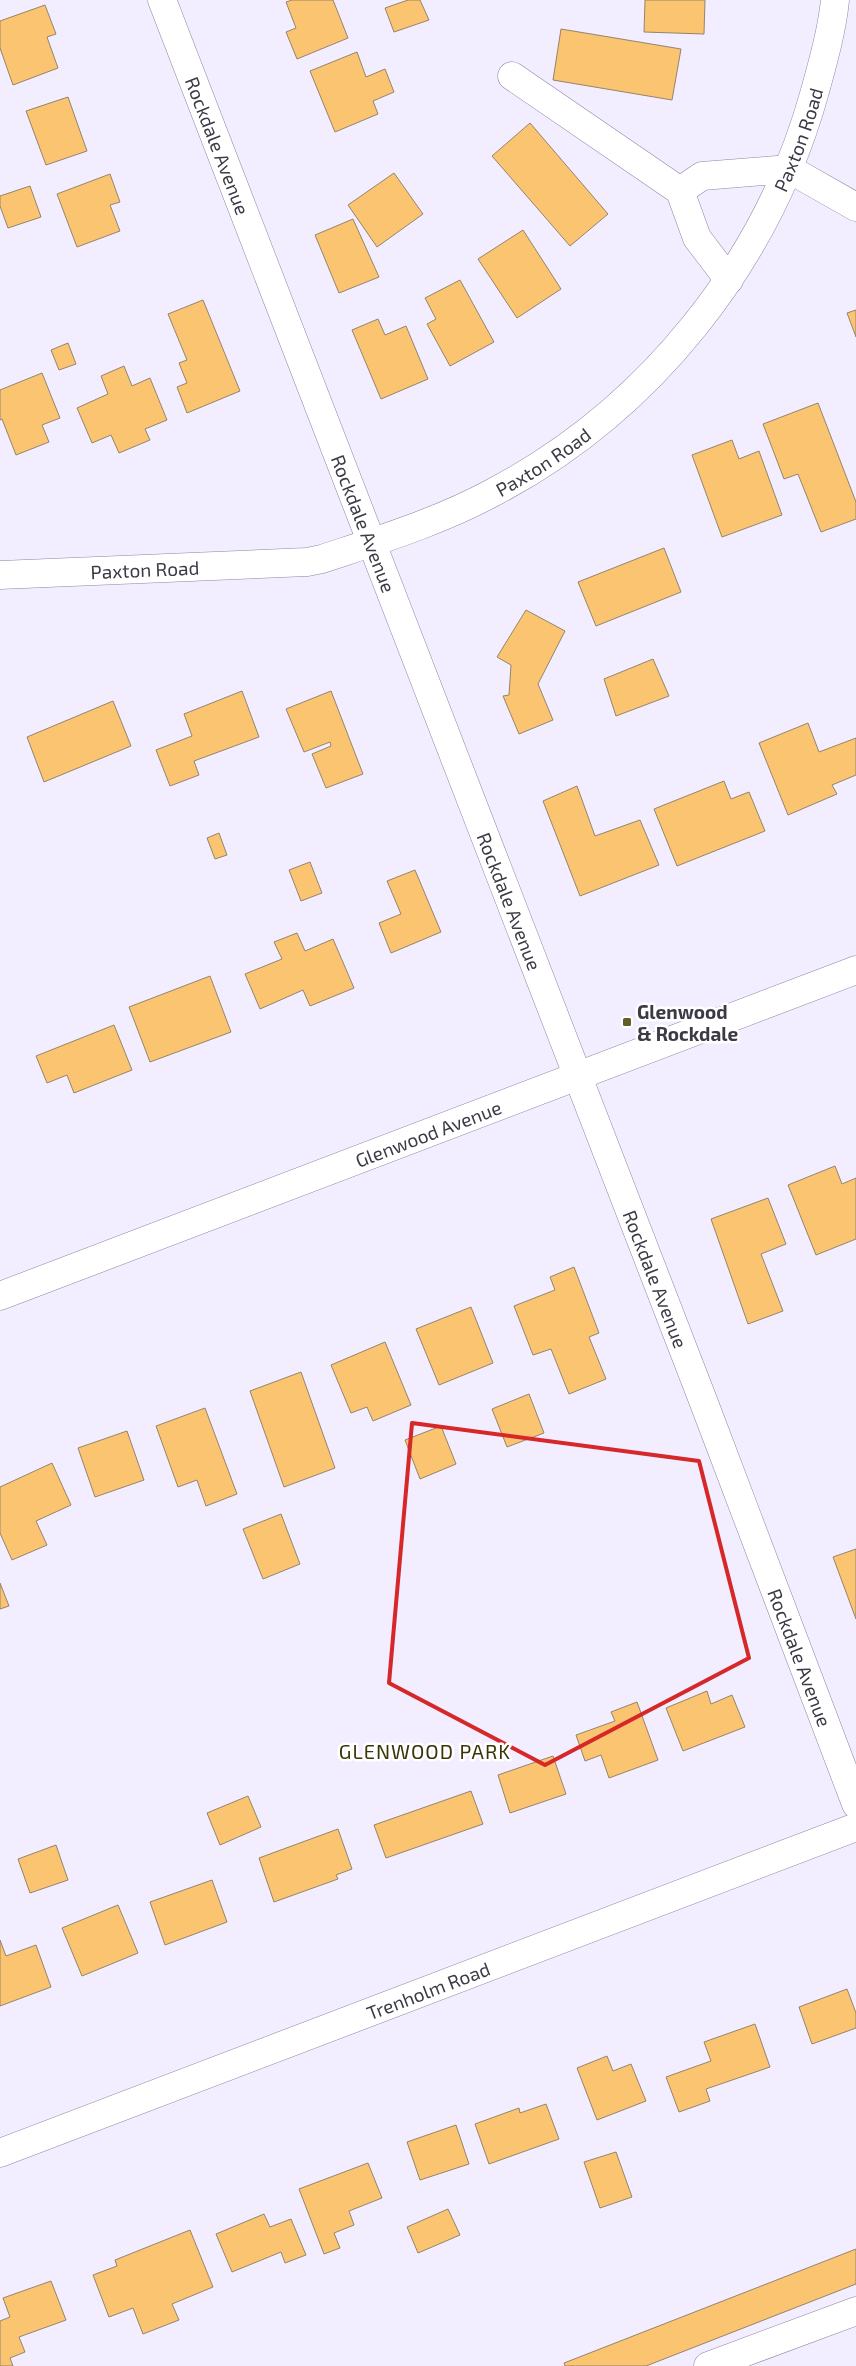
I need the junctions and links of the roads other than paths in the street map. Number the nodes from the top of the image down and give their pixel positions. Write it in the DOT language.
graph roads {
  1 [pos="162,0"];
  2 [pos="835,0"];
  3 [pos="512,76"];
  4 [pos="789,169"];
  5 [pos="680,191"];
  6 [pos="856,207"];
  7 [pos="729,280"];
  8 [pos="370,543"];
  9 [pos="0,575"];
  10 [pos="856,970"];
  11 [pos="577,1077"];
  12 [pos="0,1296"];
  13 [pos="856,1804"];
  14 [pos="856,1826"];
  15 [pos="0,2153"];
  16 [pos="856,2311"];
  17 [pos="708,2366"];
  1 -- 8 [label="street, Rockdale Avenue"];
  2 -- 4 [label="street, Paxton Road"];
  3 -- 5 [label="street"];
  4 -- 5 [label="street"];
  4 -- 6 [label="street"];
  4 -- 7 [label="street, Paxton Road"];
  5 -- 7 [label="street"];
  7 -- 8 [label="street, Paxton Road"];
  8 -- 9 [label="street, Paxton Road"];
  8 -- 11 [label="street, Rockdale Avenue"];
  10 -- 11 [label="street, Glenwood Avenue"];
  11 -- 12 [label="street, Glenwood Avenue"];
  11 -- 13 [label="street, Rockdale Avenue"];
  14 -- 15 [label="street, Trenholm Road"];
  16 -- 17 [label="street"];
}
